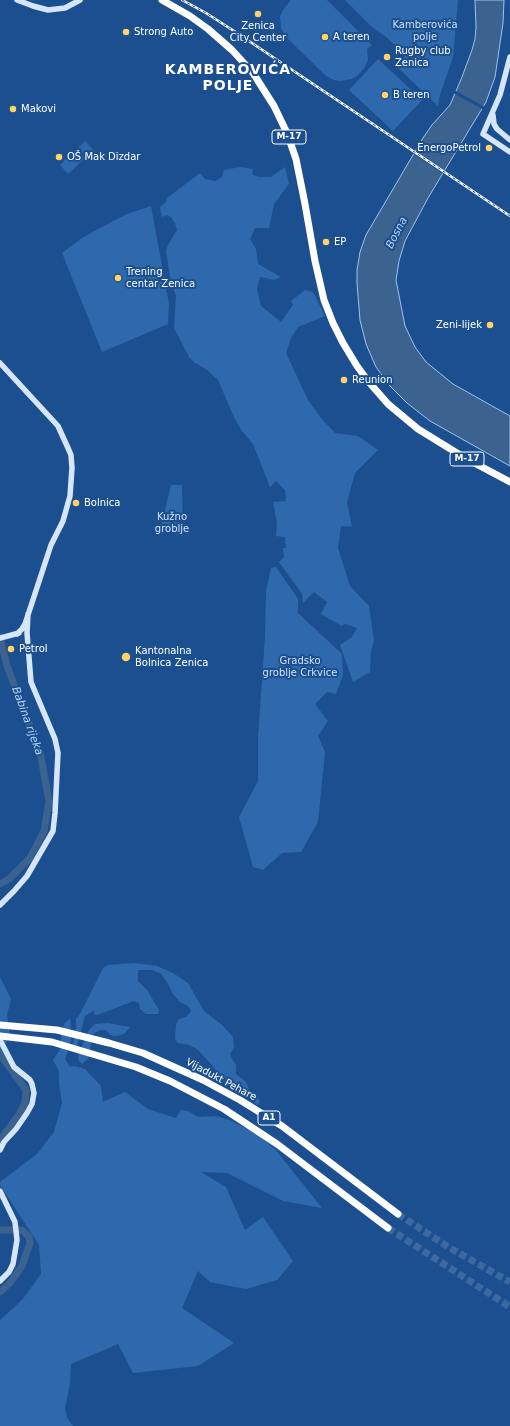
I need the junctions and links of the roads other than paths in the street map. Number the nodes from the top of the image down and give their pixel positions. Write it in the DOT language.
graph roads {
  1 [pos="17,0"];
  2 [pos="80,0"];
  3 [pos="162,0"];
  4 [pos="510,57"];
  5 [pos="493,114"];
  6 [pos="484,132"];
  7 [pos="498,132"];
  8 [pos="510,140"];
  9 [pos="510,152"];
  10 [pos="0,363"];
  11 [pos="510,482"];
  12 [pos="28,614"];
  13 [pos="27,633"];
  14 [pos="17,634"];
  15 [pos="2,638"];
  16 [pos="0,905"];
  17 [pos="0,1025"];
  18 [pos="0,1036"];
  19 [pos="0,1040"];
  20 [pos="0,1150"];
  21 [pos="0,1191"];
  22 [pos="398,1214"];
  23 [pos="388,1228"];
  24 [pos="0,1281"];
  1 -- 2 [label="main road"];
  3 -- 11 [label="highway, M-17"];
  4 -- 5 [label="main road"];
  5 -- 6 [label="main road"];
  5 -- 7 [label="main road"];
  6 -- 7 [label="main road"];
  6 -- 9 [label="main road"];
  7 -- 8 [label="main road"];
  10 -- 12 [label="main road"];
  12 -- 13 [label="main road"];
  12 -- 14 [label="main road"];
  13 -- 14 [label="main road"];
  13 -- 16 [label="main road"];
  14 -- 15 [label="main road"];
  17 -- 22 [label="highway, Vijadukt Pehare / A1"];
  18 -- 23 [label="highway, A1"];
  19 -- 20 [label="main road"];
  21 -- 24 [label="main road"];
}
